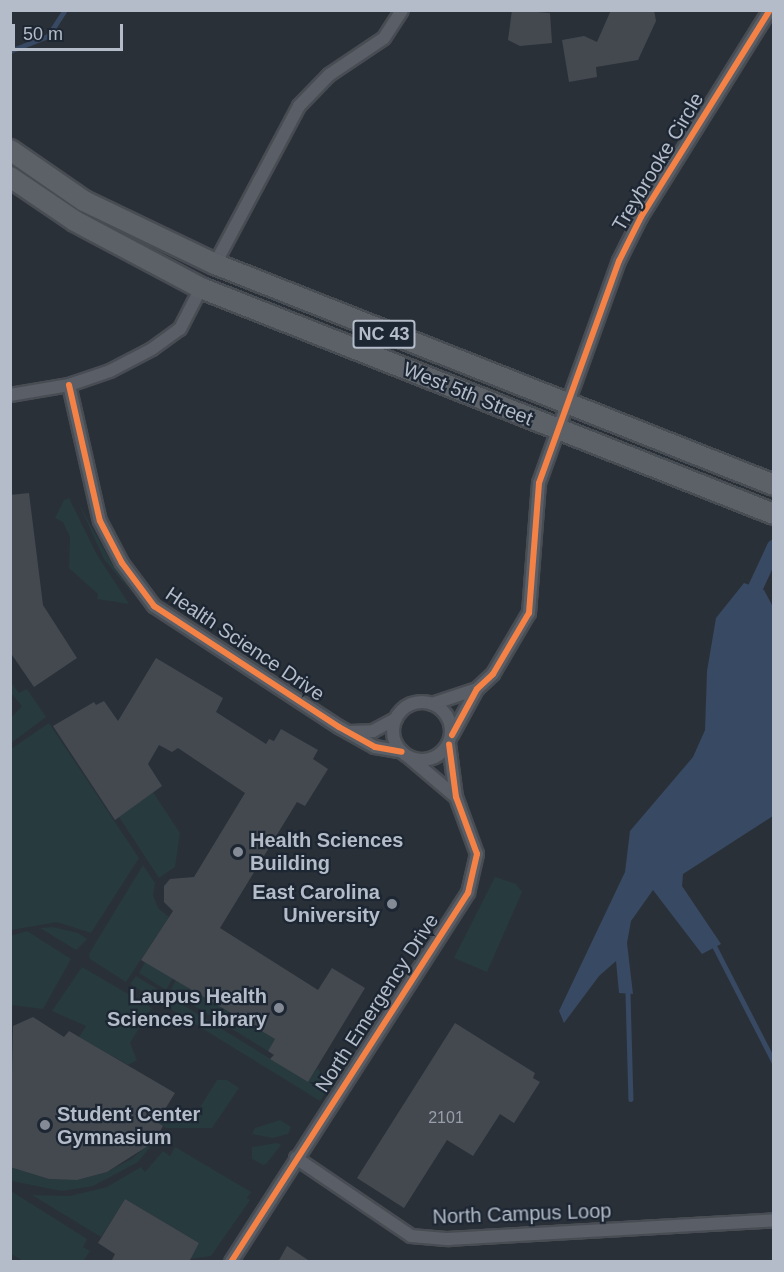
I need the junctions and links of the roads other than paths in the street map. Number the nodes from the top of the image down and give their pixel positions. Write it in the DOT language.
graph roads {
  1 [pos="402,10"];
  2 [pos="770,10"];
  3 [pos="10,150"];
  4 [pos="10,177"];
  5 [pos="215,264"];
  6 [pos="201,288"];
  7 [pos="69,385"];
  8 [pos="10,395"];
  9 [pos="566,405"];
  10 [pos="557,429"];
  11 [pos="774,485"];
  12 [pos="774,514"];
  13 [pos="477,688"];
  14 [pos="432,704"];
  15 [pos="396,719"];
  16 [pos="348,732"];
  17 [pos="450,740"];
  18 [pos="406,755"];
  19 [pos="456,797"];
  20 [pos="296,1158"];
  21 [pos="774,1220"];
  22 [pos="231,1262"];
  1 -- 5 [label="street"];
  2 -- 9 [label="street, Treybrooke Circle"];
  3 -- 5 [label="main road, West 5th Street / NC 43"];
  4 -- 6 [label="main road, West 5th Street / NC 43"];
  5 -- 9 [label="main road, West 5th Street / NC 43"];
  6 -- 7 [label="street"];
  6 -- 10 [label="main road, West 5th Street / NC 43"];
  7 -- 8 [label="street"];
  7 -- 16 [label="street, Health Science Drive"];
  9 -- 10 [label="street"];
  9 -- 11 [label="main road, West 5th Street / NC 43"];
  10 -- 12 [label="main road, West 5th Street / NC 43"];
  10 -- 13 [label="street"];
  13 -- 14 [label="street"];
  13 -- 17 [label="street"];
  14 -- 15 [label="street"];
  14 -- 17 [label="street, North Emergency Drive"];
  15 -- 16 [label="street"];
  15 -- 18 [label="street"];
  16 -- 18 [label="street, Health Science Drive"];
  17 -- 18 [label="street"];
  17 -- 19 [label="street, North Emergency Drive"];
  18 -- 19 [label="street, North Emergency Drive"];
  19 -- 20 [label="street, North Emergency Drive"];
  20 -- 21 [label="street, North Campus Loop"];
  20 -- 22 [label="street, North Emergency Drive"];
}
